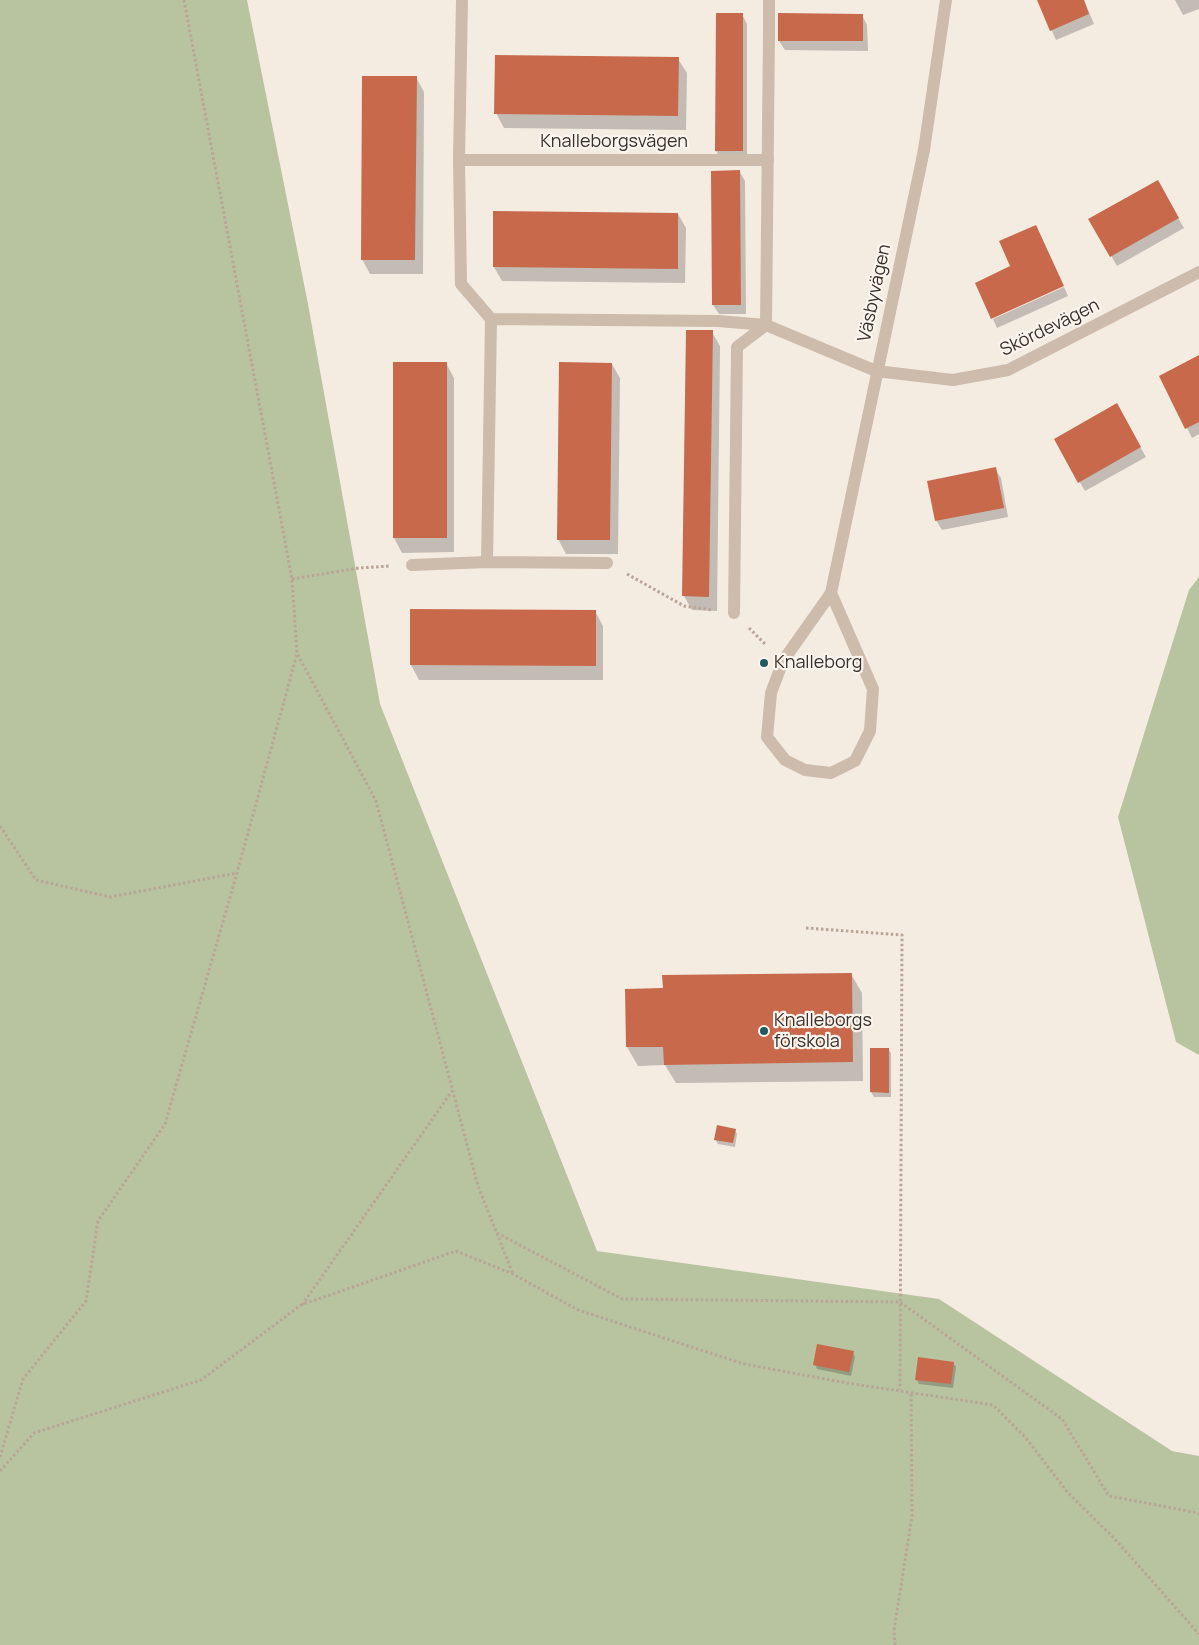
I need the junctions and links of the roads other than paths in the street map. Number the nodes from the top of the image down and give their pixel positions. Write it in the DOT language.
graph roads {
  1 [pos="462,0"];
  2 [pos="769,0"];
  3 [pos="946,0"];
  4 [pos="459,160"];
  5 [pos="768,160"];
  6 [pos="1199,272"];
  7 [pos="491,319"];
  8 [pos="766,324"];
  9 [pos="876,372"];
  10 [pos="487,562"];
  11 [pos="607,563"];
  12 [pos="412,565"];
  13 [pos="831,593"];
  14 [pos="734,613"];
  1 -- 4 [label="street"];
  2 -- 5 [label="street"];
  3 -- 9 [label="street, Väsbyvägen"];
  4 -- 5 [label="street, Knalleborgsvägen"];
  4 -- 7 [label="street"];
  5 -- 8 [label="street"];
  6 -- 9 [label="street, Skördevägen"];
  7 -- 8 [label="street"];
  7 -- 10 [label="street"];
  8 -- 9 [label="street"];
  8 -- 14 [label="street"];
  9 -- 13 [label="street, Väsbyvägen"];
  10 -- 11 [label="street"];
  10 -- 12 [label="street"];
  13 -- 13 [label="street, Väsbyvägen"];
}
